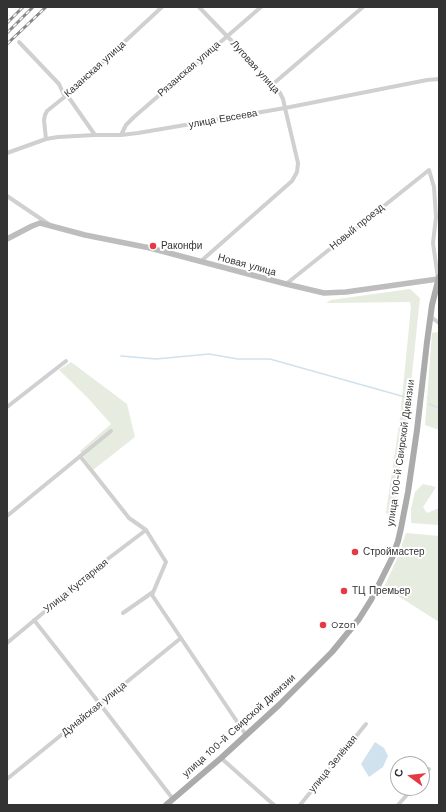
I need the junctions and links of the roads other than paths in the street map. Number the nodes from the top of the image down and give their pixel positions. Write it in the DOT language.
graph roads {
  1 [pos="162,7"];
  2 [pos="199,7"];
  3 [pos="261,7"];
  4 [pos="363,7"];
  5 [pos="227,36"];
  6 [pos="19,42"];
  7 [pos="439,79"];
  8 [pos="273,84"];
  9 [pos="67,95"];
  10 [pos="286,108"];
  11 [pos="95,135"];
  12 [pos="121,135"];
  13 [pos="46,139"];
  14 [pos="7,152"];
  15 [pos="434,187"];
  16 [pos="439,187"];
  17 [pos="7,196"];
  18 [pos="53,226"];
  19 [pos="7,239"];
  20 [pos="200,262"];
  21 [pos="439,278"];
  22 [pos="286,284"];
  23 [pos="431,317"];
  24 [pos="439,324"];
  25 [pos="66,361"];
  26 [pos="7,407"];
  27 [pos="111,431"];
  28 [pos="80,456"];
  29 [pos="7,516"];
  30 [pos="146,530"];
  31 [pos="154,592"];
  32 [pos="123,613"];
  33 [pos="34,620"];
  34 [pos="181,638"];
  35 [pos="7,642"];
  36 [pos="100,704"];
  37 [pos="366,724"];
  38 [pos="246,735"];
  39 [pos="221,758"];
  40 [pos="7,779"];
  41 [pos="406,796"];
  42 [pos="173,799"];
  43 [pos="166,805"];
  44 [pos="274,805"];
  45 [pos="300,805"];
  46 [pos="398,805"];
  1 -- 9 [label="street, Казанская улица"];
  2 -- 5 [label="street, Луговая улица"];
  3 -- 5 [label="street, Рязанская улица"];
  4 -- 8 [label="street"];
  5 -- 8 [label="street, Луговая улица"];
  5 -- 12 [label="street, Рязанская улица"];
  6 -- 9 [label="street"];
  7 -- 10 [label="street, улица Евсеева"];
  8 -- 10 [label="street, Луговая улица"];
  9 -- 11 [label="street"];
  9 -- 13 [label="street, Казанская улица"];
  10 -- 12 [label="street, улица Евсеева"];
  10 -- 20 [label="street, Луговая улица"];
  11 -- 12 [label="street, улица Евсеева"];
  11 -- 13 [label="street, улица Евсеева"];
  13 -- 14 [label="street, улица Евсеева"];
  15 -- 16 [label="street"];
  15 -- 21 [label="street"];
  15 -- 22 [label="street, Новый проезд"];
  17 -- 18 [label="street"];
  18 -- 19 [label="street, Новая улица"];
  18 -- 20 [label="street, Новая улица"];
  20 -- 22 [label="street, Новая улица"];
  21 -- 22 [label="street, Новая улица"];
  21 -- 23 [label="main road, улица 100-й Свирской Дивизии"];
  23 -- 24 [label="street"];
  23 -- 38 [label="main road, улица 100-й Свирской Дивизии"];
  25 -- 26 [label="street"];
  27 -- 28 [label="street"];
  28 -- 29 [label="street"];
  28 -- 30 [label="street"];
  30 -- 31 [label="street"];
  30 -- 33 [label="street, Улица Кустарная"];
  31 -- 32 [label="street"];
  31 -- 34 [label="street"];
  33 -- 35 [label="street, Улица Кустарная"];
  33 -- 36 [label="street"];
  34 -- 36 [label="street, Дунайская улица"];
  34 -- 38 [label="street"];
  36 -- 40 [label="street, Дунайская улица"];
  36 -- 42 [label="street"];
  37 -- 45 [label="street, улица Зелёная"];
  38 -- 39 [label="main road, улица 100-й Свирской Дивизии"];
  39 -- 42 [label="main road, улица 100-й Свирской Дивизии"];
  39 -- 44 [label="street"];
  41 -- 46 [label="street"];
  42 -- 43 [label="main road, улица 100-й Свирской Дивизии"];
}
